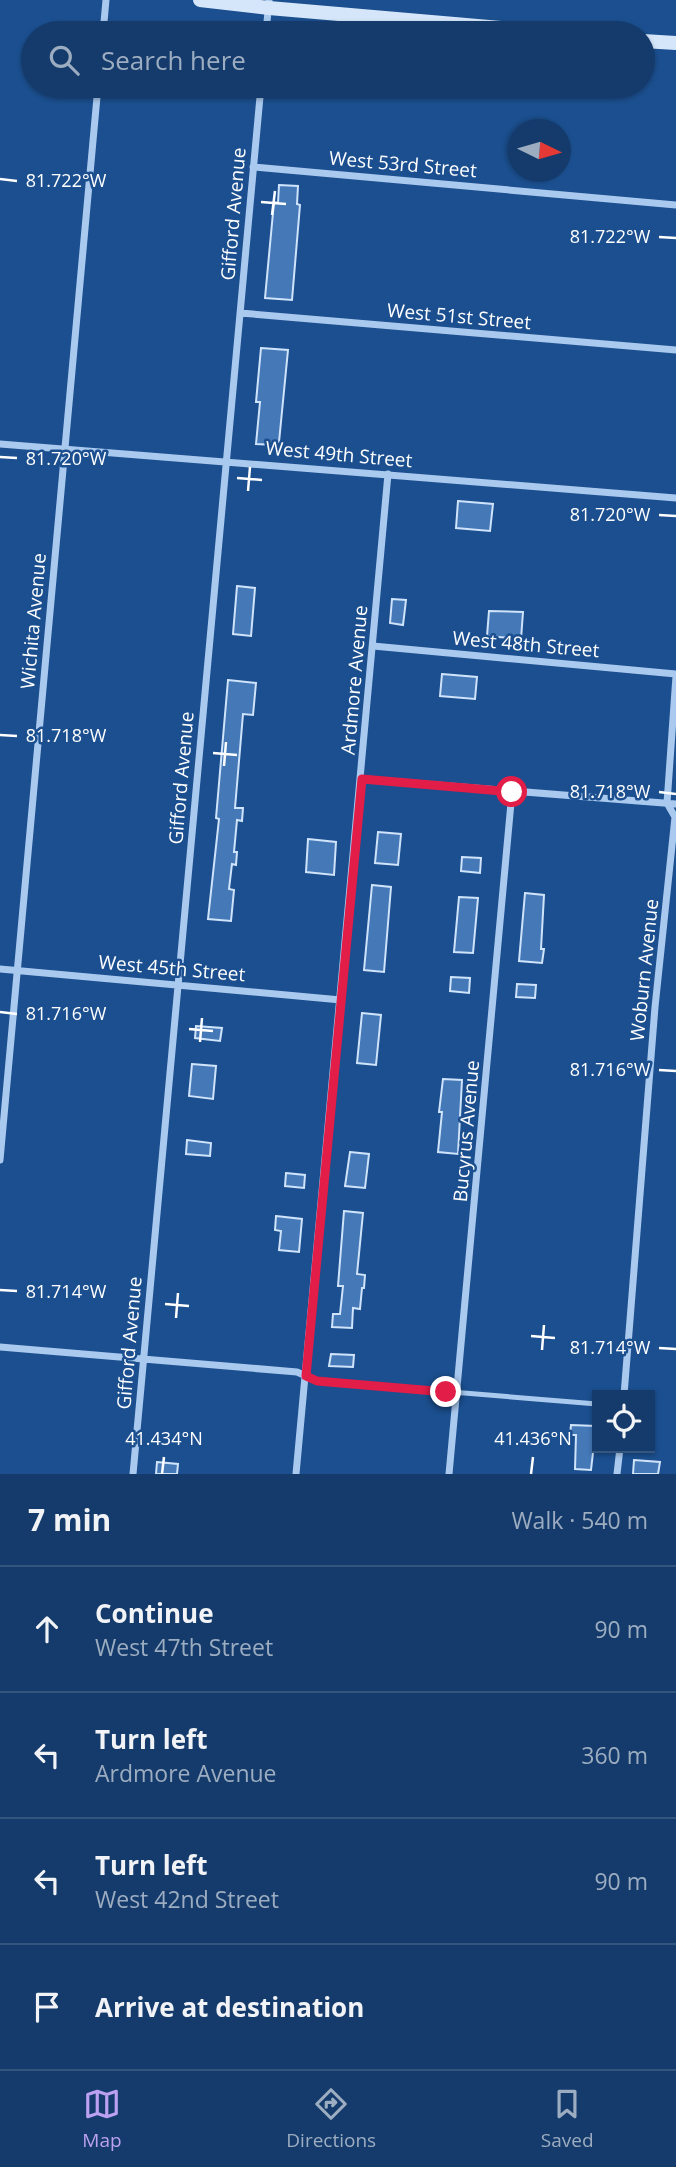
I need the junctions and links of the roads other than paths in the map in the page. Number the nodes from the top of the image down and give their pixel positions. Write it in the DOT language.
graph roads {
  1 [pos="107,0"];
  2 [pos="200,0"];
  3 [pos="269,4"];
  4 [pos="104,21"];
  5 [pos="438,21"];
  6 [pos="655,42"];
  7 [pos="676,43"];
  8 [pos="97,98"];
  9 [pos="260,98"];
  10 [pos="253,167"];
  11 [pos="676,205"];
  12 [pos="240,313"];
  13 [pos="676,350"];
  14 [pos="0,444"];
  15 [pos="64,450"];
  16 [pos="226,461"];
  17 [pos="388,474"];
  18 [pos="676,498"];
  19 [pos="373,646"];
  20 [pos="676,675"];
  21 [pos="362,779"];
  22 [pos="512,792"];
  23 [pos="667,803"];
  24 [pos="676,804"];
  25 [pos="0,969"];
  26 [pos="18,971"];
  27 [pos="178,985"];
  28 [pos="341,1000"];
  29 [pos="0,1160"];
  30 [pos="0,1347"];
  31 [pos="143,1359"];
  32 [pos="306,1376"];
  33 [pos="624,1390"];
  34 [pos="456,1393"];
  35 [pos="592,1404"];
  36 [pos="619,1453"];
  37 [pos="133,1474"];
  38 [pos="296,1474"];
  39 [pos="449,1474"];
  40 [pos="617,1474"];
  1 -- 4 [label="street"];
  2 -- 3 [label="main road"];
  3 -- 5 [label="main road"];
  6 -- 7 [label="main road"];
  8 -- 15 [label="street, Wichita Avenue"];
  9 -- 10 [label="street, Gifford Avenue"];
  10 -- 11 [label="street, West 53rd Street"];
  10 -- 12 [label="street, Gifford Avenue"];
  12 -- 13 [label="street, West 51st Street"];
  12 -- 16 [label="street, Gifford Avenue"];
  14 -- 15 [label="street, West 49th Street"];
  15 -- 16 [label="street, West 49th Street"];
  15 -- 26 [label="street, Wichita Avenue"];
  16 -- 17 [label="street, West 49th Street"];
  16 -- 27 [label="street, Gifford Avenue"];
  17 -- 18 [label="street, West 49th Street"];
  17 -- 19 [label="street, Ardmore Avenue"];
  19 -- 20 [label="street, West 48th Street"];
  19 -- 21 [label="street, Ardmore Avenue"];
  20 -- 23 [label="street, Woburn Avenue"];
  21 -- 22 [label="street"];
  21 -- 28 [label="street, Ardmore Avenue"];
  22 -- 23 [label="street"];
  22 -- 34 [label="street, Bucyrus Avenue"];
  23 -- 24 [label="street"];
  23 -- 33 [label="street, Woburn Avenue"];
  25 -- 26 [label="street, West 45th Street"];
  26 -- 27 [label="street, West 45th Street"];
  26 -- 29 [label="street, Wichita Avenue"];
  27 -- 28 [label="street, West 45th Street"];
  27 -- 31 [label="street, Gifford Avenue"];
  28 -- 32 [label="street, Ardmore Avenue"];
  30 -- 31 [label="street"];
  31 -- 32 [label="street"];
  31 -- 37 [label="street, Gifford Avenue"];
  32 -- 34 [label="lane"];
  32 -- 38 [label="street, Ardmore Avenue"];
  34 -- 35 [label="lane"];
  34 -- 39 [label="street, Bucyrus Avenue"];
  36 -- 40 [label="street"];
}
